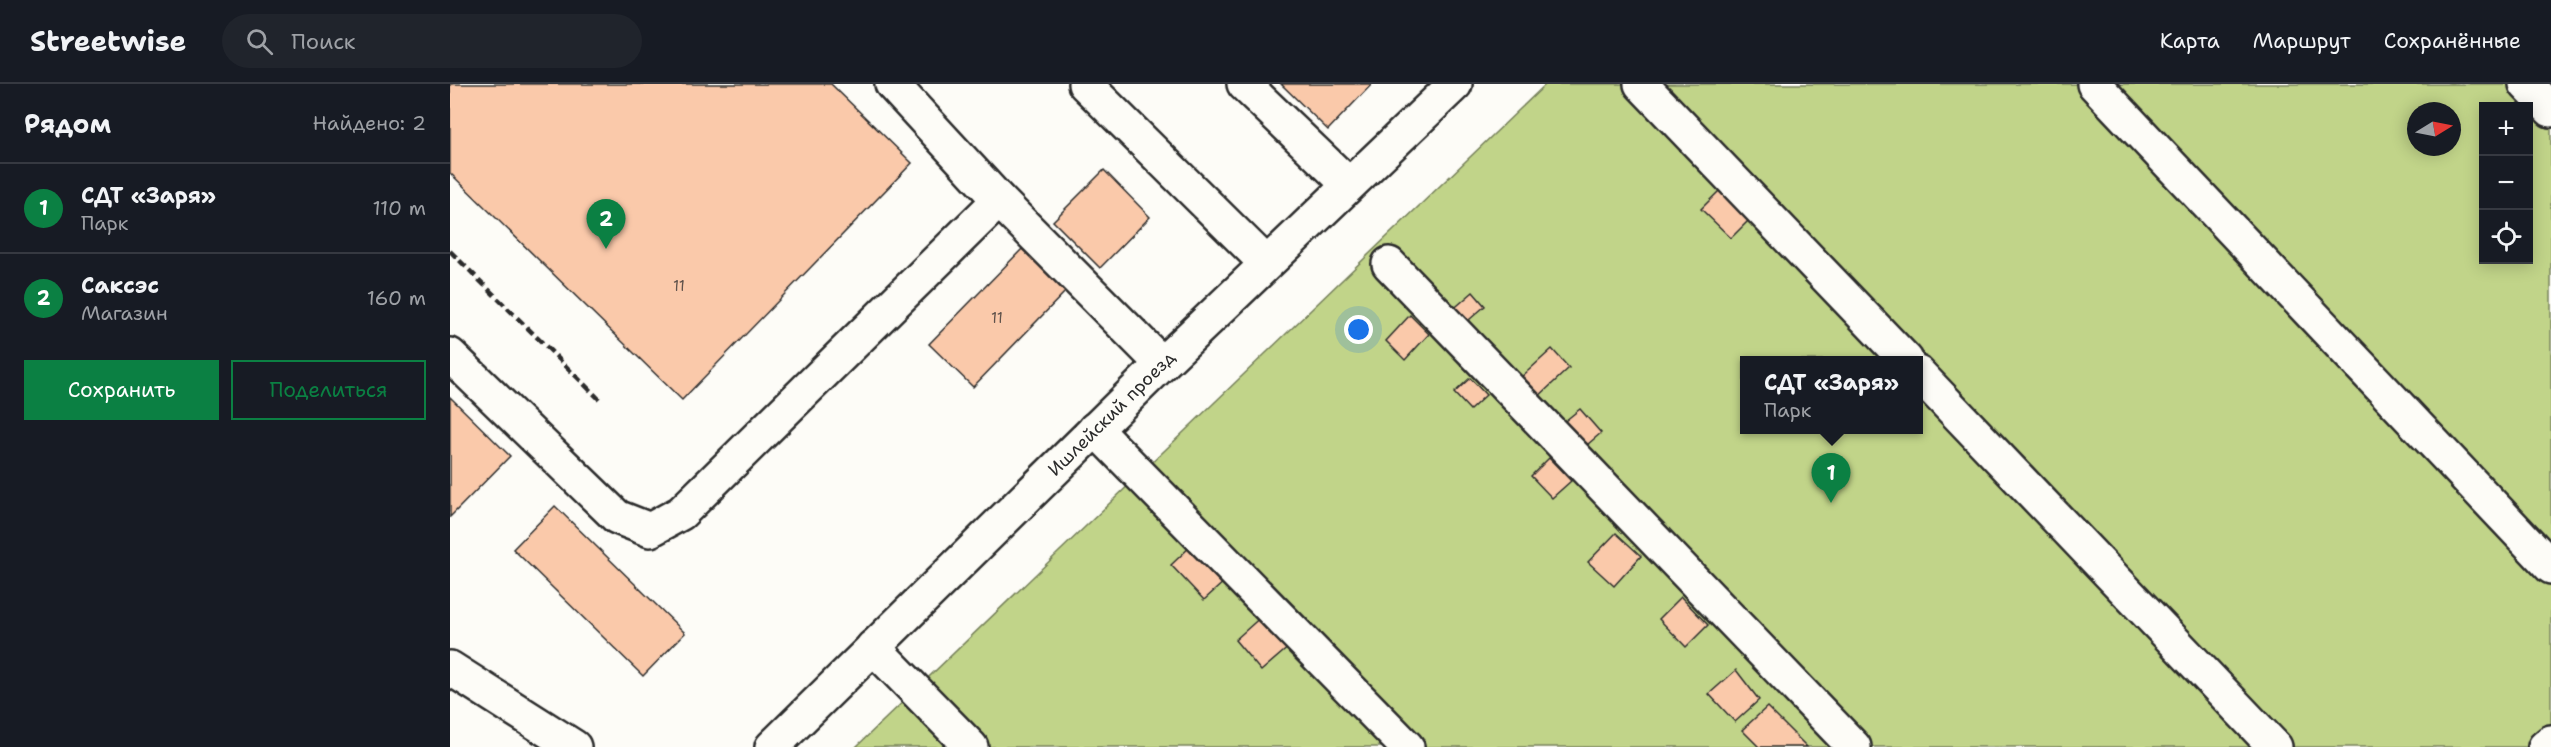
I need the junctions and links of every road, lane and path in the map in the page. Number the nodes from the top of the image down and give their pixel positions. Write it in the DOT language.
graph roads {
  1 [pos="892,84"];
  2 [pos="1084,84"];
  3 [pos="1244,84"];
  4 [pos="1455,84"];
  5 [pos="1641,84"];
  6 [pos="2094,84"];
  7 [pos="2526,84"];
  8 [pos="2551,110"];
  9 [pos="1348,184"];
  10 [pos="999,200"];
  11 [pos="1266,263"];
  12 [pos="1389,264"];
  13 [pos="450,355"];
  14 [pos="1902,356"];
  15 [pos="1162,364"];
  16 [pos="1923,378"];
  17 [pos="1095,429"];
  18 [pos="2551,567"];
  19 [pos="873,647"];
  20 [pos="450,668"];
  21 [pos="2551,742"];
  22 [pos="574,747"];
  23 [pos="772,747"];
  24 [pos="971,747"];
  25 [pos="1407,747"];
  26 [pos="1854,747"];
  27 [pos="2275,747"];
  28 [pos="2545,747"];
  1 -- 10 [label="street"];
  2 -- 11 [label="street"];
  3 -- 9 [label="street"];
  4 -- 9 [label="street, Ишлейский проезд"];
  5 -- 14 [label="street"];
  6 -- 18 [label="street"];
  7 -- 8 [label="street"];
  9 -- 11 [label="street, Ишлейский проезд"];
  10 -- 13 [label="street"];
  10 -- 15 [label="street"];
  11 -- 15 [label="street, Ишлейский проезд"];
  12 -- 26 [label="street"];
  15 -- 17 [label="street, Ишлейский проезд"];
  16 -- 27 [label="street"];
  17 -- 19 [label="street, Ишлейский проезд"];
  17 -- 25 [label="street"];
  19 -- 23 [label="street, Ишлейский проезд"];
  19 -- 24 [label="street"];
  20 -- 22 [label="street"];
  21 -- 28 [label="street"];
}
